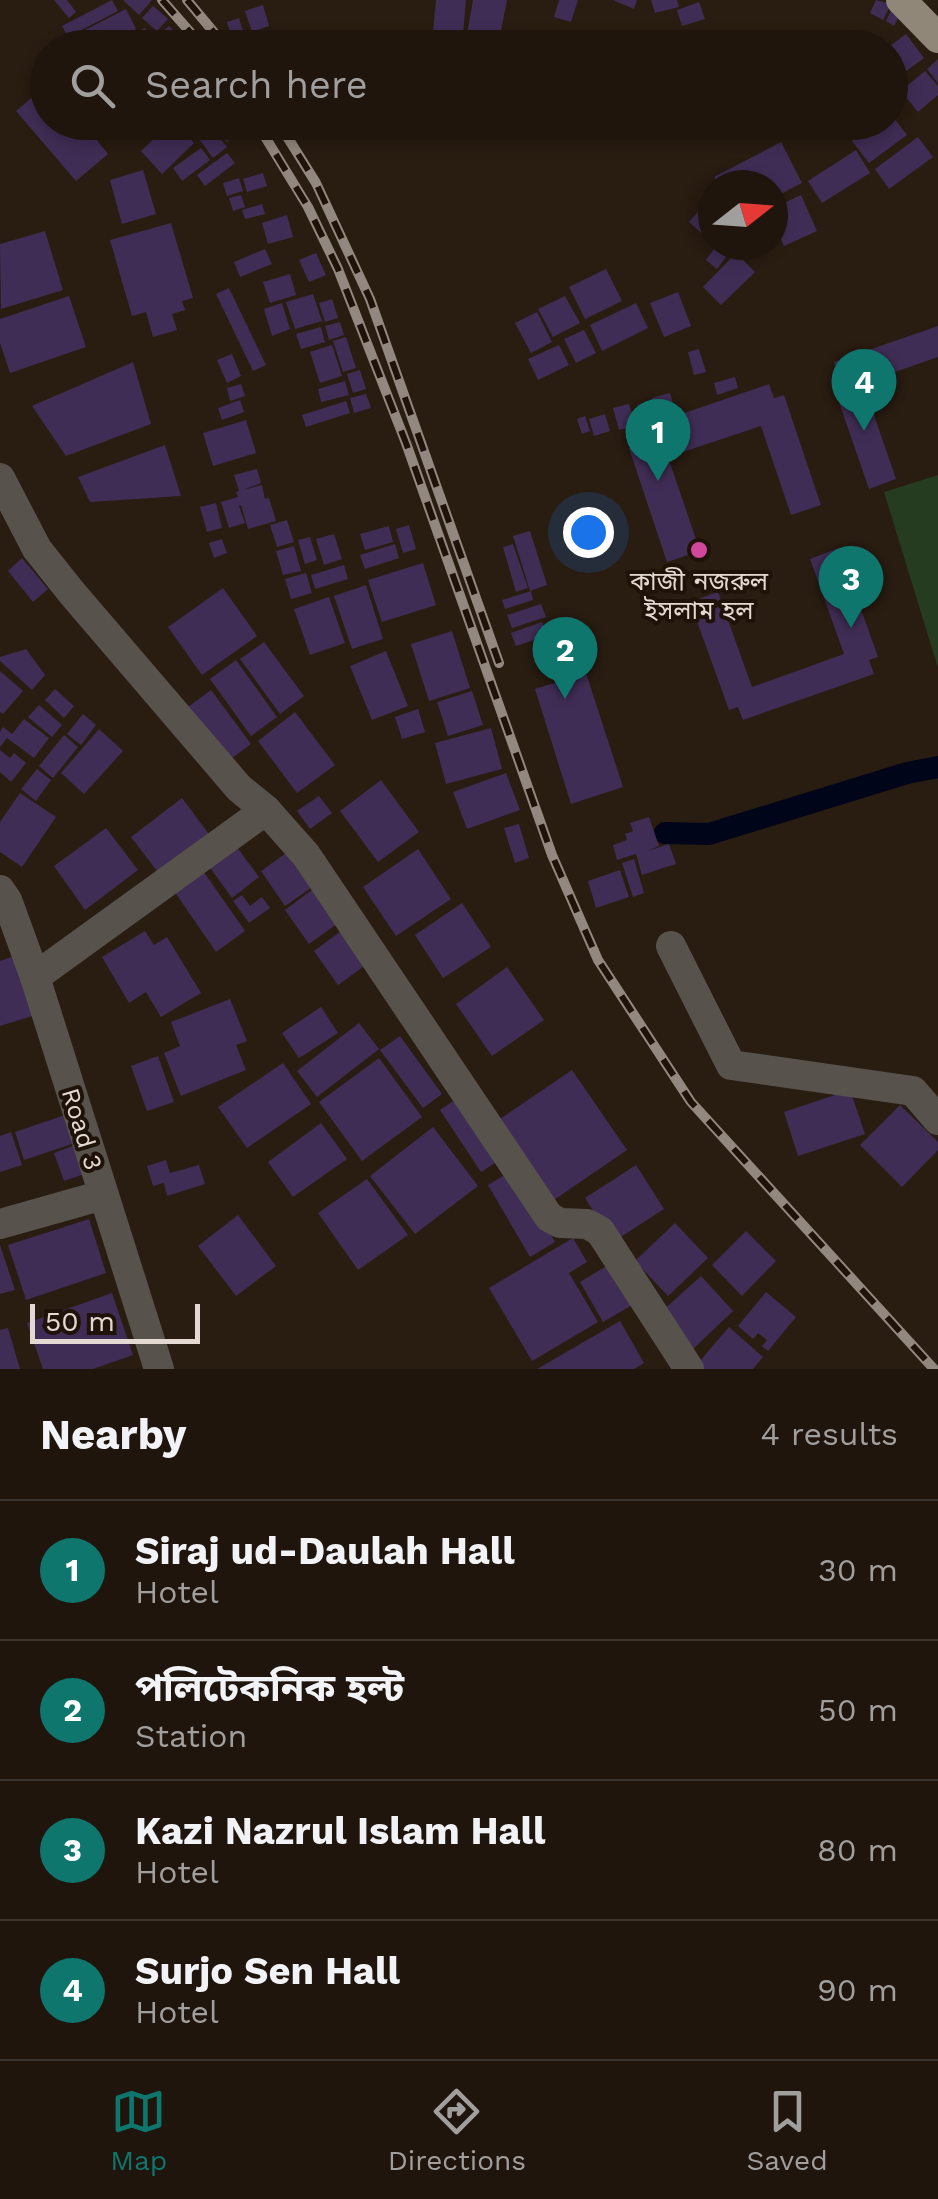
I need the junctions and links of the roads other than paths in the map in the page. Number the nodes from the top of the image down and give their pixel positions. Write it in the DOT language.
graph roads {
  1 [pos="901,0"];
  2 [pos="938,38"];
  3 [pos="0,478"];
  4 [pos="266,810"];
  5 [pos="0,890"];
  6 [pos="671,946"];
  7 [pos="35,978"];
  8 [pos="938,1120"];
  9 [pos="102,1195"];
  10 [pos="0,1224"];
  11 [pos="158,1369"];
  12 [pos="689,1369"];
  1 -- 2 [label="main road"];
  3 -- 4 [label="street"];
  4 -- 7 [label="street"];
  4 -- 12 [label="street"];
  5 -- 7 [label="street, Road 3"];
  6 -- 8 [label="street"];
  7 -- 9 [label="street, Road 3"];
  9 -- 10 [label="street"];
  9 -- 11 [label="street, Road 3"];
}
